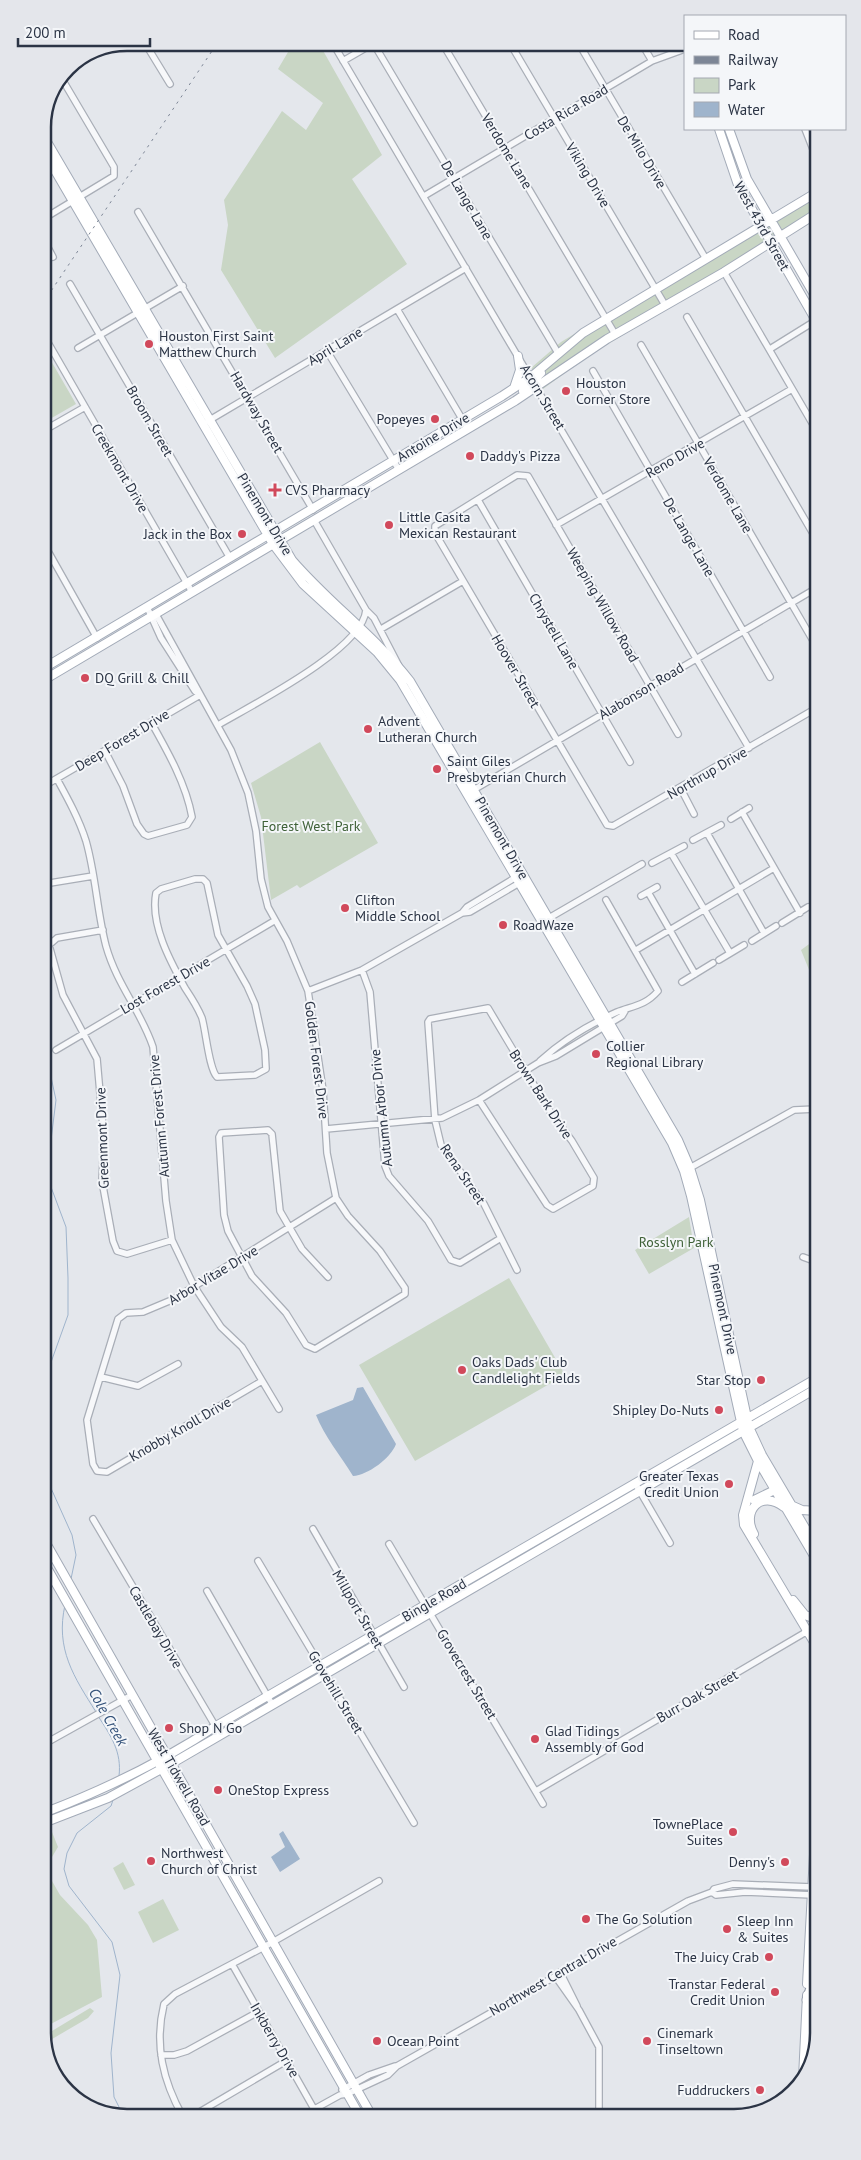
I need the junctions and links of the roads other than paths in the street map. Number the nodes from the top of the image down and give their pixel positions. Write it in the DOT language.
graph roads {
  1 [pos="150,51"];
  2 [pos="338,51"];
  3 [pos="361,51"];
  4 [pos="378,51"];
  5 [pos="447,51"];
  6 [pos="515,51"];
  7 [pos="583,51"];
  8 [pos="646,51"];
  9 [pos="680,51"];
  10 [pos="344,61"];
  11 [pos="652,61"];
  12 [pos="65,84"];
  13 [pos="170,84"];
  14 [pos="605,88"];
  15 [pos="554,118"];
  16 [pos="719,130"];
  17 [pos="729,130"];
  18 [pos="805,130"];
  19 [pos="731,138"];
  20 [pos="722,141"];
  21 [pos="810,142"];
  22 [pos="506,147"];
  23 [pos="51,151"];
  24 [pos="51,162"];
  25 [pos="454,178"];
  26 [pos="424,196"];
  27 [pos="810,196"];
  28 [pos="76,200"];
  29 [pos="138,212"];
  30 [pos="51,214"];
  31 [pos="810,218"];
  32 [pos="771,220"];
  33 [pos="760,226"];
  34 [pos="780,236"];
  35 [pos="770,242"];
  36 [pos="51,253"];
  37 [pos="53,257"];
  38 [pos="706,259"];
  39 [pos="466,268"];
  40 [pos="724,272"];
  41 [pos="70,284"];
  42 [pos="183,286"];
  43 [pos="656,289"];
  44 [pos="810,289"];
  45 [pos="665,305"];
  46 [pos="397,308"];
  47 [pos="141,311"];
  48 [pos="810,311"];
  49 [pos="687,317"];
  50 [pos="606,319"];
  51 [pos="810,323"];
  52 [pos="615,334"];
  53 [pos="100,336"];
  54 [pos="641,345"];
  55 [pos="78,348"];
  56 [pos="770,349"];
  57 [pos="51,351"];
  58 [pos="327,351"];
  59 [pos="558,353"];
  60 [pos="518,356"];
  61 [pos="593,372"];
  62 [pos="534,382"];
  63 [pos="514,389"];
  64 [pos="792,389"];
  65 [pos="248,397"];
  66 [pos="85,407"];
  67 [pos="744,416"];
  68 [pos="463,420"];
  69 [pos="810,420"];
  70 [pos="207,422"];
  71 [pos="51,426"];
  72 [pos="468,429"];
  73 [pos="699,444"];
  74 [pos="393,461"];
  75 [pos="399,470"];
  76 [pos="651,472"];
  77 [pos="340,493"];
  78 [pos="604,498"];
  79 [pos="478,500"];
  80 [pos="344,502"];
  81 [pos="313,510"];
  82 [pos="314,520"];
  83 [pos="556,525"];
  84 [pos="810,528"];
  85 [pos="274,538"];
  86 [pos="51,556"];
  87 [pos="230,558"];
  88 [pos="463,581"];
  89 [pos="187,583"];
  90 [pos="192,592"];
  91 [pos="810,592"];
  92 [pos="791,603"];
  93 [pos="147,607"];
  94 [pos="366,610"];
  95 [pos="152,616"];
  96 [pos="358,629"];
  97 [pos="381,630"];
  98 [pos="744,631"];
  99 [pos="810,635"];
  100 [pos="97,638"];
  101 [pos="102,646"];
  102 [pos="697,659"];
  103 [pos="51,664"];
  104 [pos="400,668"];
  105 [pos="51,676"];
  106 [pos="770,677"];
  107 [pos="403,678"];
  108 [pos="650,686"];
  109 [pos="200,695"];
  110 [pos="810,712"];
  111 [pos="603,714"];
  112 [pos="151,722"];
  113 [pos="218,725"];
  114 [pos="678,734"];
  115 [pos="556,741"];
  116 [pos="749,748"];
  117 [pos="105,750"];
  118 [pos="630,762"];
  119 [pos="57,779"];
  120 [pos="51,782"];
  121 [pos="681,789"];
  122 [pos="471,792"];
  123 [pos="749,808"];
  124 [pos="742,812"];
  125 [pos="694,814"];
  126 [pos="600,816"];
  127 [pos="731,819"];
  128 [pos="721,825"];
  129 [pos="707,833"];
  130 [pos="693,840"];
  131 [pos="684,846"];
  132 [pos="671,853"];
  133 [pos="652,863"];
  134 [pos="642,864"];
  135 [pos="774,868"];
  136 [pos="93,876"];
  137 [pos="521,878"];
  138 [pos="51,883"];
  139 [pos="656,887"];
  140 [pos="739,889"];
  141 [pos="648,892"];
  142 [pos="484,896"];
  143 [pos="641,896"];
  144 [pos="606,900"];
  145 [pos="487,903"];
  146 [pos="808,907"];
  147 [pos="705,909"];
  148 [pos="462,913"];
  149 [pos="800,913"];
  150 [pos="549,918"];
  151 [pos="274,921"];
  152 [pos="103,930"];
  153 [pos="670,930"];
  154 [pos="764,933"];
  155 [pos="752,941"];
  156 [pos="51,943"];
  157 [pos="744,945"];
  158 [pos="227,949"];
  159 [pos="636,950"];
  160 [pos="51,952"];
  161 [pos="564,952"];
  162 [pos="730,953"];
  163 [pos="719,960"];
  164 [pos="713,963"];
  165 [pos="362,970"];
  166 [pos="695,974"];
  167 [pos="179,976"];
  168 [pos="682,982"];
  169 [pos="308,991"];
  170 [pos="132,1005"];
  171 [pos="466,1011"];
  172 [pos="606,1022"];
  173 [pos="83,1034"];
  174 [pos="56,1050"];
  175 [pos="525,1071"];
  176 [pos="479,1100"];
  177 [pos="810,1109"];
  178 [pos="435,1120"];
  179 [pos="381,1125"];
  180 [pos="326,1129"];
  181 [pos="687,1170"];
  182 [pos="336,1198"];
  183 [pos="289,1228"];
  184 [pos="501,1238"];
  185 [pos="172,1240"];
  186 [pos="242,1257"];
  187 [pos="803,1257"];
  188 [pos="810,1260"];
  189 [pos="516,1270"];
  190 [pos="328,1277"];
  191 [pos="194,1286"];
  192 [pos="178,1364"];
  193 [pos="101,1377"];
  194 [pos="262,1380"];
  195 [pos="810,1383"];
  196 [pos="810,1392"];
  197 [pos="279,1410"];
  198 [pos="743,1420"];
  199 [pos="746,1429"];
  200 [pos="681,1456"];
  201 [pos="758,1461"];
  202 [pos="685,1465"];
  203 [pos="97,1471"];
  204 [pos="635,1483"];
  205 [pos="778,1488"];
  206 [pos="640,1492"];
  207 [pos="790,1508"];
  208 [pos="810,1511"];
  209 [pos="743,1515"];
  210 [pos="93,1519"];
  211 [pos="313,1529"];
  212 [pos="810,1538"];
  213 [pos="532,1543"];
  214 [pos="670,1543"];
  215 [pos="389,1544"];
  216 [pos="810,1547"];
  217 [pos="537,1552"];
  218 [pos="51,1554"];
  219 [pos="258,1561"];
  220 [pos="51,1575"];
  221 [pos="207,1591"];
  222 [pos="426,1605"];
  223 [pos="431,1613"];
  224 [pos="810,1618"];
  225 [pos="810,1630"];
  226 [pos="806,1632"];
  227 [pos="373,1635"];
  228 [pos="810,1638"];
  229 [pos="378,1644"];
  230 [pos="106,1650"];
  231 [pos="97,1656"];
  232 [pos="321,1666"];
  233 [pos="325,1674"];
  234 [pos="404,1687"];
  235 [pos="132,1695"];
  236 [pos="268,1696"];
  237 [pos="124,1700"];
  238 [pos="272,1704"];
  239 [pos="216,1726"];
  240 [pos="220,1734"];
  241 [pos="51,1740"];
  242 [pos="169,1760"];
  243 [pos="160,1765"];
  244 [pos="536,1791"];
  245 [pos="73,1803"];
  246 [pos="543,1804"];
  247 [pos="51,1810"];
  248 [pos="76,1811"];
  249 [pos="51,1820"];
  250 [pos="414,1823"];
  251 [pos="209,1829"];
  252 [pos="200,1834"];
  253 [pos="236,1876"];
  254 [pos="379,1881"];
  255 [pos="227,1882"];
  256 [pos="757,1884"];
  257 [pos="810,1887"];
  258 [pos="810,1887"];
  259 [pos="712,1892"];
  260 [pos="756,1892"];
  261 [pos="273,1942"];
  262 [pos="264,1947"];
  263 [pos="810,1952"];
  264 [pos="232,1964"];
  265 [pos="558,1974"];
  266 [pos="810,1991"];
  267 [pos="807,2000"];
  268 [pos="258,2012"];
  269 [pos="160,2054"];
  270 [pos="286,2061"];
  271 [pos="804,2062"];
  272 [pos="356,2086"];
  273 [pos="343,2092"];
  274 [pos="179,2109"];
  275 [pos="205,2109"];
  276 [pos="314,2109"];
  277 [pos="355,2109"];
  278 [pos="368,2109"];
  279 [pos="599,2109"];
  1 -- 13 [label="street"];
  2 -- 10 [label="street, Acorn Street"];
  3 -- 10 [label="street"];
  4 -- 25 [label="street, De Lange Lane"];
  5 -- 22 [label="street, Verdome Lane"];
  6 -- 15 [label="street, Viking Drive"];
  7 -- 14 [label="street, De Milo Drive"];
  8 -- 11 [label="street"];
  9 -- 11 [label="street, Costa Rica Road"];
  10 -- 26 [label="street, Acorn Street"];
  11 -- 14 [label="street, Costa Rica Road"];
  12 -- 28 [label="street"];
  14 -- 15 [label="street, Costa Rica Road"];
  14 -- 38 [label="street, De Milo Drive"];
  15 -- 22 [label="street, Costa Rica Road"];
  15 -- 43 [label="street, Viking Drive"];
  16 -- 20 [label="main road, West 43rd Street"];
  17 -- 19 [label="main road, West 43rd Street"];
  18 -- 21 [label="street"];
  19 -- 20 [label="main road"];
  19 -- 32 [label="main road, West 43rd Street"];
  20 -- 33 [label="main road, West 43rd Street"];
  22 -- 25 [label="street, Costa Rica Road"];
  22 -- 50 [label="street, Verdome Lane"];
  23 -- 28 [label="main road, Pinemont Drive"];
  24 -- 28 [label="main road, Pinemont Drive"];
  25 -- 26 [label="street, Costa Rica Road"];
  25 -- 59 [label="street, De Lange Lane"];
  26 -- 39 [label="street, Acorn Street"];
  27 -- 32 [label="main road"];
  28 -- 30 [label="street"];
  28 -- 47 [label="main road, Pinemont Drive"];
  29 -- 42 [label="street, Hardway Street"];
  31 -- 34 [label="main road, Antoine Drive"];
  32 -- 33 [label="main road"];
  32 -- 34 [label="main road, West 43rd Street"];
  33 -- 35 [label="main road, West 43rd Street"];
  33 -- 38 [label="main road"];
  34 -- 35 [label="main road, Antoine Drive"];
  34 -- 44 [label="main road, West 43rd Street"];
  35 -- 40 [label="main road, Antoine Drive"];
  35 -- 48 [label="main road, West 43rd Street"];
  36 -- 37 [label="street"];
  38 -- 43 [label="main road"];
  39 -- 46 [label="street, April Lane"];
  39 -- 60 [label="street, Acorn Street"];
  40 -- 45 [label="main road, Antoine Drive"];
  40 -- 56 [label="street"];
  41 -- 53 [label="street, Broom Street"];
  42 -- 47 [label="street"];
  42 -- 65 [label="street, Hardway Street"];
  43 -- 45 [label="street, Viking Drive"];
  43 -- 50 [label="main road"];
  45 -- 52 [label="main road, Antoine Drive"];
  46 -- 58 [label="street, April Lane"];
  46 -- 68 [label="street"];
  47 -- 53 [label="street"];
  47 -- 70 [label="main road, Pinemont Drive"];
  49 -- 67 [label="street"];
  50 -- 52 [label="street, Verdome Lane"];
  50 -- 59 [label="main road"];
  51 -- 56 [label="street"];
  52 -- 62 [label="main road, Antoine Drive"];
  53 -- 55 [label="street"];
  53 -- 87 [label="street, Broom Street"];
  54 -- 73 [label="street, Verdome Lane"];
  56 -- 64 [label="street"];
  57 -- 66 [label="street, Creekmont Drive"];
  58 -- 65 [label="street, April Lane"];
  58 -- 74 [label="street"];
  59 -- 62 [label="main road"];
  60 -- 62 [label="street, Acorn Street"];
  60 -- 63 [label="main road"];
  61 -- 76 [label="street, De Lange Lane"];
  62 -- 63 [label="main road, Antoine Drive"];
  62 -- 72 [label="main road, Antoine Drive"];
  62 -- 78 [label="street, Acorn Street"];
  63 -- 68 [label="main road, Antoine Drive"];
  64 -- 67 [label="street, Reno Drive"];
  64 -- 69 [label="street"];
  65 -- 70 [label="street, April Lane"];
  65 -- 81 [label="street, Hardway Street"];
  66 -- 71 [label="street"];
  66 -- 89 [label="street, Creekmont Drive"];
  67 -- 73 [label="street, Reno Drive"];
  67 -- 84 [label="street"];
  68 -- 72 [label="street"];
  68 -- 74 [label="main road, Antoine Drive"];
  70 -- 85 [label="main road, Pinemont Drive"];
  72 -- 75 [label="main road, Antoine Drive"];
  73 -- 76 [label="street, Reno Drive"];
  73 -- 92 [label="street, Verdome Lane"];
  74 -- 75 [label="street"];
  74 -- 77 [label="main road, Antoine Drive"];
  75 -- 80 [label="main road, Antoine Drive"];
  76 -- 78 [label="street, Reno Drive"];
  76 -- 98 [label="street, De Lange Lane"];
  77 -- 80 [label="main road"];
  77 -- 81 [label="main road, Antoine Drive"];
  78 -- 83 [label="street, Reno Drive"];
  78 -- 102 [label="street, Acorn Street"];
  79 -- 83 [label="street, Weeping Willow Road"];
  79 -- 88 [label="street, Hoover Street"];
  79 -- 111 [label="street, Chrystell Lane"];
  80 -- 82 [label="main road, Antoine Drive"];
  81 -- 85 [label="main road, Antoine Drive"];
  82 -- 85 [label="main road, Antoine Drive"];
  82 -- 94 [label="street"];
  83 -- 108 [label="street, Weeping Willow Road"];
  85 -- 87 [label="main road, Antoine Drive"];
  85 -- 90 [label="main road, Antoine Drive"];
  85 -- 96 [label="main road, Pinemont Drive"];
  86 -- 100 [label="street"];
  87 -- 89 [label="main road, Antoine Drive"];
  88 -- 97 [label="street"];
  88 -- 115 [label="street, Hoover Street"];
  89 -- 90 [label="street, Creekmont Drive"];
  89 -- 93 [label="main road, Antoine Drive"];
  90 -- 95 [label="main road, Antoine Drive"];
  91 -- 92 [label="street, Alabonson Road"];
  92 -- 98 [label="street, Alabonson Road"];
  92 -- 99 [label="street, Verdome Lane"];
  93 -- 95 [label="street, Golden Forest Drive"];
  93 -- 100 [label="main road, Antoine Drive"];
  94 -- 96 [label="street"];
  94 -- 97 [label="street"];
  95 -- 101 [label="main road, Antoine Drive"];
  95 -- 109 [label="street, Golden Forest Drive"];
  96 -- 104 [label="main road, Pinemont Drive"];
  96 -- 107 [label="main road, Pinemont Drive"];
  96 -- 113 [label="street"];
  97 -- 104 [label="street"];
  98 -- 102 [label="street, Alabonson Road"];
  98 -- 106 [label="street, De Lange Lane"];
  100 -- 101 [label="main road"];
  100 -- 103 [label="main road, Antoine Drive"];
  101 -- 105 [label="main road, Antoine Drive"];
  102 -- 108 [label="street, Alabonson Road"];
  102 -- 116 [label="street, Acorn Street"];
  104 -- 107 [label="main road, Pinemont Drive"];
  107 -- 122 [label="main road, Pinemont Drive"];
  108 -- 111 [label="street, Alabonson Road"];
  108 -- 114 [label="street, Weeping Willow Road"];
  109 -- 112 [label="street, Deep Forest Drive"];
  109 -- 113 [label="street, Golden Forest Drive"];
  110 -- 116 [label="street, Northrup Drive"];
  111 -- 115 [label="street, Alabonson Road"];
  111 -- 118 [label="street, Chrystell Lane"];
  112 -- 117 [label="street, Deep Forest Drive"];
  112 -- 117 [label="street"];
  113 -- 151 [label="street, Golden Forest Drive"];
  115 -- 122 [label="street, Alabonson Road"];
  115 -- 126 [label="street, Hoover Street"];
  116 -- 121 [label="street, Northrup Drive"];
  117 -- 119 [label="street, Deep Forest Drive"];
  119 -- 120 [label="street, Deep Forest Drive"];
  119 -- 136 [label="street, Autumn Forest Drive"];
  121 -- 125 [label="street"];
  121 -- 126 [label="street, Northrup Drive"];
  122 -- 137 [label="main road, Pinemont Drive"];
  123 -- 124 [label="street"];
  124 -- 127 [label="street"];
  124 -- 135 [label="street"];
  128 -- 129 [label="street"];
  129 -- 130 [label="street"];
  129 -- 140 [label="street"];
  131 -- 132 [label="street"];
  132 -- 133 [label="street"];
  132 -- 147 [label="street"];
  134 -- 150 [label="street"];
  135 -- 140 [label="street"];
  135 -- 149 [label="street"];
  136 -- 138 [label="street"];
  136 -- 152 [label="street, Autumn Forest Drive"];
  137 -- 142 [label="street"];
  137 -- 145 [label="street"];
  137 -- 150 [label="main road, Pinemont Drive"];
  137 -- 161 [label="main road, Pinemont Drive"];
  139 -- 141 [label="street"];
  140 -- 147 [label="street"];
  140 -- 154 [label="street"];
  141 -- 143 [label="street"];
  141 -- 153 [label="street"];
  142 -- 145 [label="street"];
  142 -- 148 [label="street"];
  144 -- 159 [label="street"];
  145 -- 148 [label="street"];
  146 -- 149 [label="street"];
  147 -- 153 [label="street"];
  147 -- 162 [label="street"];
  148 -- 165 [label="street"];
  149 -- 154 [label="street"];
  150 -- 161 [label="main road, Pinemont Drive"];
  151 -- 158 [label="street, Lost Forest Drive"];
  151 -- 169 [label="street, Golden Forest Drive"];
  152 -- 156 [label="street, Greenmont Drive"];
  152 -- 170 [label="street, Autumn Forest Drive"];
  153 -- 159 [label="street"];
  153 -- 166 [label="street"];
  154 -- 155 [label="street"];
  157 -- 162 [label="street"];
  158 -- 167 [label="street, Lost Forest Drive"];
  158 -- 167 [label="street"];
  158 -- 167 [label="street"];
  159 -- 172 [label="street"];
  160 -- 173 [label="street, Greenmont Drive"];
  161 -- 172 [label="main road, Pinemont Drive"];
  162 -- 163 [label="street"];
  164 -- 166 [label="street"];
  165 -- 169 [label="street"];
  165 -- 179 [label="street, Autumn Arbor Drive"];
  166 -- 168 [label="street"];
  167 -- 170 [label="street, Lost Forest Drive"];
  169 -- 180 [label="street, Golden Forest Drive"];
  170 -- 173 [label="street, Lost Forest Drive"];
  170 -- 185 [label="street, Autumn Forest Drive"];
  171 -- 175 [label="street, Brown Bark Drive"];
  171 -- 178 [label="street, Rena Street"];
  172 -- 175 [label="street"];
  172 -- 181 [label="main road, Pinemont Drive"];
  173 -- 174 [label="street, Lost Forest Drive"];
  173 -- 185 [label="street, Greenmont Drive"];
  175 -- 176 [label="street"];
  175 -- 176 [label="street, Brown Bark Drive"];
  176 -- 178 [label="street"];
  177 -- 181 [label="street"];
  178 -- 179 [label="street"];
  178 -- 184 [label="street, Rena Street"];
  179 -- 180 [label="street"];
  179 -- 184 [label="street, Autumn Arbor Drive"];
  180 -- 182 [label="street, Golden Forest Drive"];
  181 -- 198 [label="main road, Pinemont Drive"];
  182 -- 183 [label="street, Arbor Vitae Drive"];
  182 -- 186 [label="street, Golden Forest Drive"];
  183 -- 186 [label="street, Arbor Vitae Drive"];
  183 -- 186 [label="street"];
  183 -- 190 [label="street"];
  184 -- 189 [label="street, Rena Street"];
  185 -- 191 [label="street, Autumn Forest Drive"];
  186 -- 191 [label="street, Arbor Vitae Drive"];
  187 -- 188 [label="street"];
  191 -- 193 [label="street, Arbor Vitae Drive"];
  191 -- 194 [label="street, Autumn Forest Drive"];
  192 -- 193 [label="street"];
  193 -- 203 [label="street, Arbor Vitae Drive"];
  194 -- 197 [label="street, Autumn Forest Drive"];
  194 -- 203 [label="street, Knobby Knoll Drive"];
  195 -- 198 [label="main road, Bingle Road"];
  196 -- 199 [label="main road, Bingle Road"];
  198 -- 199 [label="main road, Pinemont Drive"];
  198 -- 200 [label="main road, Bingle Road"];
  199 -- 201 [label="main road, Pinemont Drive"];
  199 -- 202 [label="main road, Bingle Road"];
  199 -- 205 [label="main road, Pinemont Drive"];
  200 -- 202 [label="main road"];
  200 -- 204 [label="main road, Bingle Road"];
  201 -- 205 [label="main road, Pinemont Drive"];
  201 -- 209 [label="main road"];
  202 -- 206 [label="main road, Bingle Road"];
  204 -- 206 [label="street"];
  204 -- 213 [label="main road, Bingle Road"];
  205 -- 207 [label="main road, Pinemont Drive"];
  205 -- 209 [label="main road"];
  206 -- 214 [label="street"];
  206 -- 217 [label="main road, Bingle Road"];
  207 -- 208 [label="main road"];
  207 -- 212 [label="main road, Pinemont Drive"];
  207 -- 216 [label="main road, Pinemont Drive"];
  207 -- 224 [label="main road"];
  209 -- 226 [label="main road"];
  210 -- 239 [label="street, Castlebay Drive"];
  211 -- 227 [label="street, Millport Street"];
  213 -- 217 [label="main road"];
  213 -- 222 [label="main road, Bingle Road"];
  215 -- 222 [label="street, Grovecrest Street"];
  217 -- 223 [label="main road, Bingle Road"];
  218 -- 230 [label="main road, West Tidwell Road"];
  219 -- 232 [label="street, Grovehill Street"];
  220 -- 231 [label="main road, West Tidwell Road"];
  221 -- 236 [label="street"];
  222 -- 223 [label="street, Grovecrest Street"];
  222 -- 227 [label="main road, Bingle Road"];
  223 -- 229 [label="main road, Bingle Road"];
  223 -- 244 [label="street, Grovecrest Street"];
  225 -- 226 [label="main road"];
  226 -- 228 [label="main road"];
  226 -- 244 [label="street, Burr Oak Street"];
  227 -- 229 [label="street, Millport Street"];
  227 -- 232 [label="main road, Bingle Road"];
  229 -- 233 [label="main road, Bingle Road"];
  229 -- 234 [label="street, Millport Street"];
  230 -- 231 [label="main road"];
  230 -- 235 [label="main road, West Tidwell Road"];
  231 -- 237 [label="main road, West Tidwell Road"];
  232 -- 233 [label="street, Grovehill Street"];
  232 -- 236 [label="main road, Bingle Road"];
  233 -- 238 [label="main road, Bingle Road"];
  233 -- 250 [label="street, Grovehill Street"];
  235 -- 237 [label="street"];
  235 -- 242 [label="main road, West Tidwell Road"];
  236 -- 238 [label="street"];
  236 -- 239 [label="main road, Bingle Road"];
  237 -- 241 [label="street"];
  237 -- 243 [label="main road, West Tidwell Road"];
  238 -- 240 [label="main road, Bingle Road"];
  239 -- 240 [label="street, Castlebay Drive"];
  239 -- 242 [label="main road, Bingle Road"];
  240 -- 242 [label="main road, Bingle Road"];
  242 -- 243 [label="main road, Bingle Road"];
  242 -- 251 [label="main road, West Tidwell Road"];
  243 -- 245 [label="main road, Bingle Road"];
  243 -- 248 [label="main road, Bingle Road"];
  243 -- 252 [label="main road, West Tidwell Road"];
  244 -- 246 [label="street, Grovecrest Street"];
  245 -- 247 [label="main road, Bingle Road"];
  245 -- 248 [label="main road"];
  248 -- 249 [label="main road, Bingle Road"];
  251 -- 252 [label="main road"];
  251 -- 253 [label="main road, West Tidwell Road"];
  252 -- 255 [label="main road, West Tidwell Road"];
  253 -- 255 [label="main road"];
  253 -- 261 [label="main road, West Tidwell Road"];
  254 -- 261 [label="street"];
  255 -- 262 [label="main road, West Tidwell Road"];
  256 -- 257 [label="street, Northwest Central Drive"];
  256 -- 259 [label="street, Northwest Central Drive"];
  256 -- 260 [label="street"];
  258 -- 260 [label="street, Northwest Central Drive"];
  259 -- 260 [label="street, Northwest Central Drive"];
  259 -- 265 [label="street, Northwest Central Drive"];
  261 -- 262 [label="street"];
  261 -- 272 [label="main road, West Tidwell Road"];
  262 -- 264 [label="street"];
  262 -- 273 [label="main road, West Tidwell Road"];
  263 -- 267 [label="main road"];
  264 -- 268 [label="street, Inkberry Drive"];
  264 -- 269 [label="street"];
  265 -- 272 [label="street, Northwest Central Drive"];
  265 -- 279 [label="street"];
  266 -- 267 [label="highway"];
  267 -- 271 [label="main road"];
  268 -- 269 [label="street"];
  268 -- 270 [label="street, Inkberry Drive"];
  269 -- 274 [label="street"];
  270 -- 275 [label="street"];
  270 -- 276 [label="street, Inkberry Drive"];
  272 -- 273 [label="street, Northwest Central Drive"];
  272 -- 278 [label="main road, West Tidwell Road"];
  273 -- 276 [label="street, Northwest Central Drive"];
  273 -- 277 [label="main road, West Tidwell Road"];
}
